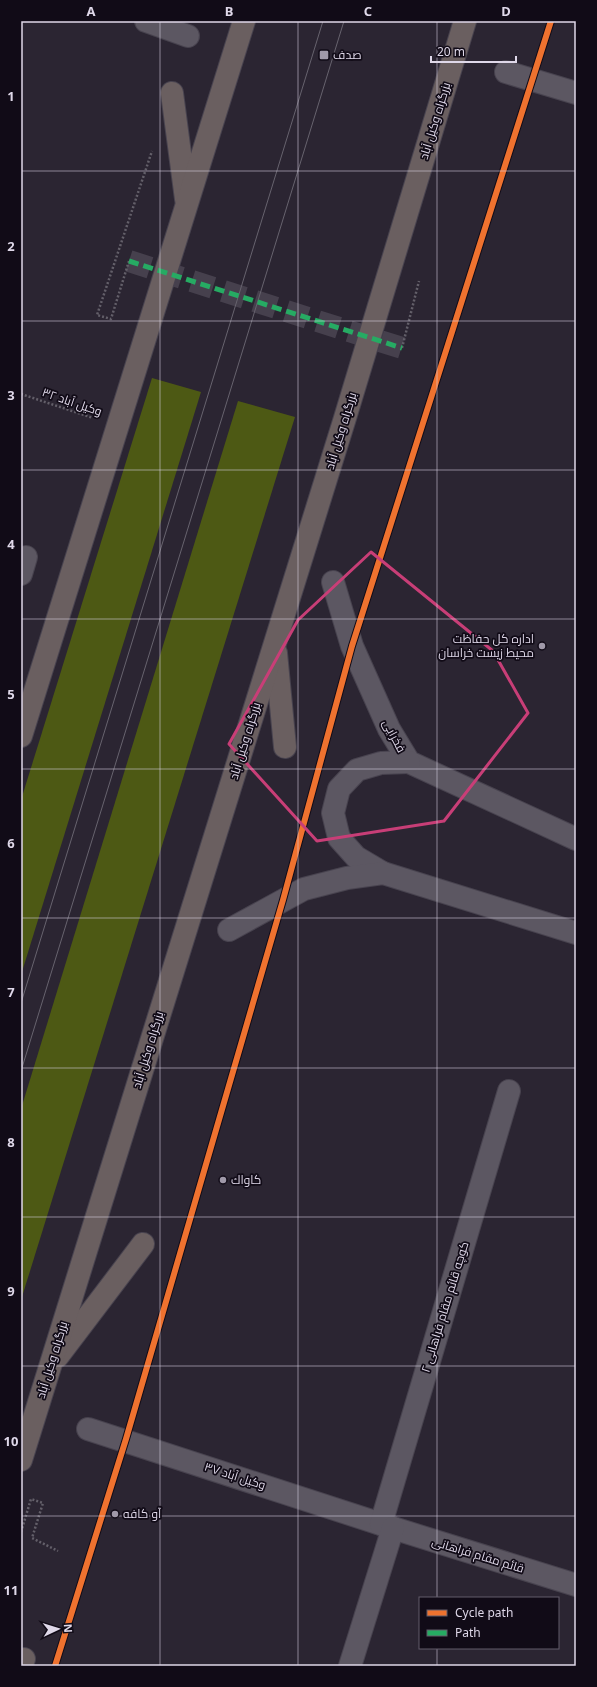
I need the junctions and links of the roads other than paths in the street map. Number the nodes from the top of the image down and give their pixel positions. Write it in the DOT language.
graph roads {
  1 [pos="146,21"];
  2 [pos="244,21"];
  3 [pos="465,21"];
  4 [pos="188,36"];
  5 [pos="506,72"];
  6 [pos="172,93"];
  7 [pos="576,93"];
  8 [pos="187,206"];
  9 [pos="333,582"];
  10 [pos="276,642"];
  11 [pos="21,736"];
  12 [pos="285,747"];
  13 [pos="409,762"];
  14 [pos="576,839"];
  15 [pos="383,873"];
  16 [pos="229,930"];
  17 [pos="576,933"];
  18 [pos="509,1091"];
  19 [pos="143,1244"];
  20 [pos="49,1368"];
  21 [pos="88,1429"];
  22 [pos="21,1460"];
  23 [pos="387,1526"];
  24 [pos="576,1585"];
  25 [pos="350,1666"];
  1 -- 4 [label="street"];
  2 -- 8 [label="highway"];
  3 -- 10 [label="highway, بزرگراه وکیل آباد"];
  5 -- 7 [label="street"];
  6 -- 8 [label="highway"];
  8 -- 11 [label="highway"];
  9 -- 13 [label="street, فخرایی"];
  10 -- 12 [label="highway"];
  10 -- 20 [label="highway, بزرگراه وکیل آباد"];
  13 -- 14 [label="street, فخرایی"];
  13 -- 15 [label="street"];
  15 -- 16 [label="street"];
  15 -- 17 [label="street"];
  18 -- 23 [label="street, کوچه قائم مقام فراهانی ۲"];
  19 -- 20 [label="highway"];
  20 -- 22 [label="highway, بزرگراه وکیل آباد"];
  21 -- 23 [label="street, ۳۷ وکیل آباد"];
  23 -- 24 [label="street, قائم مقام فراهانی"];
  23 -- 25 [label="street, کوچه قائم مقام فراهانی ۲"];
}
